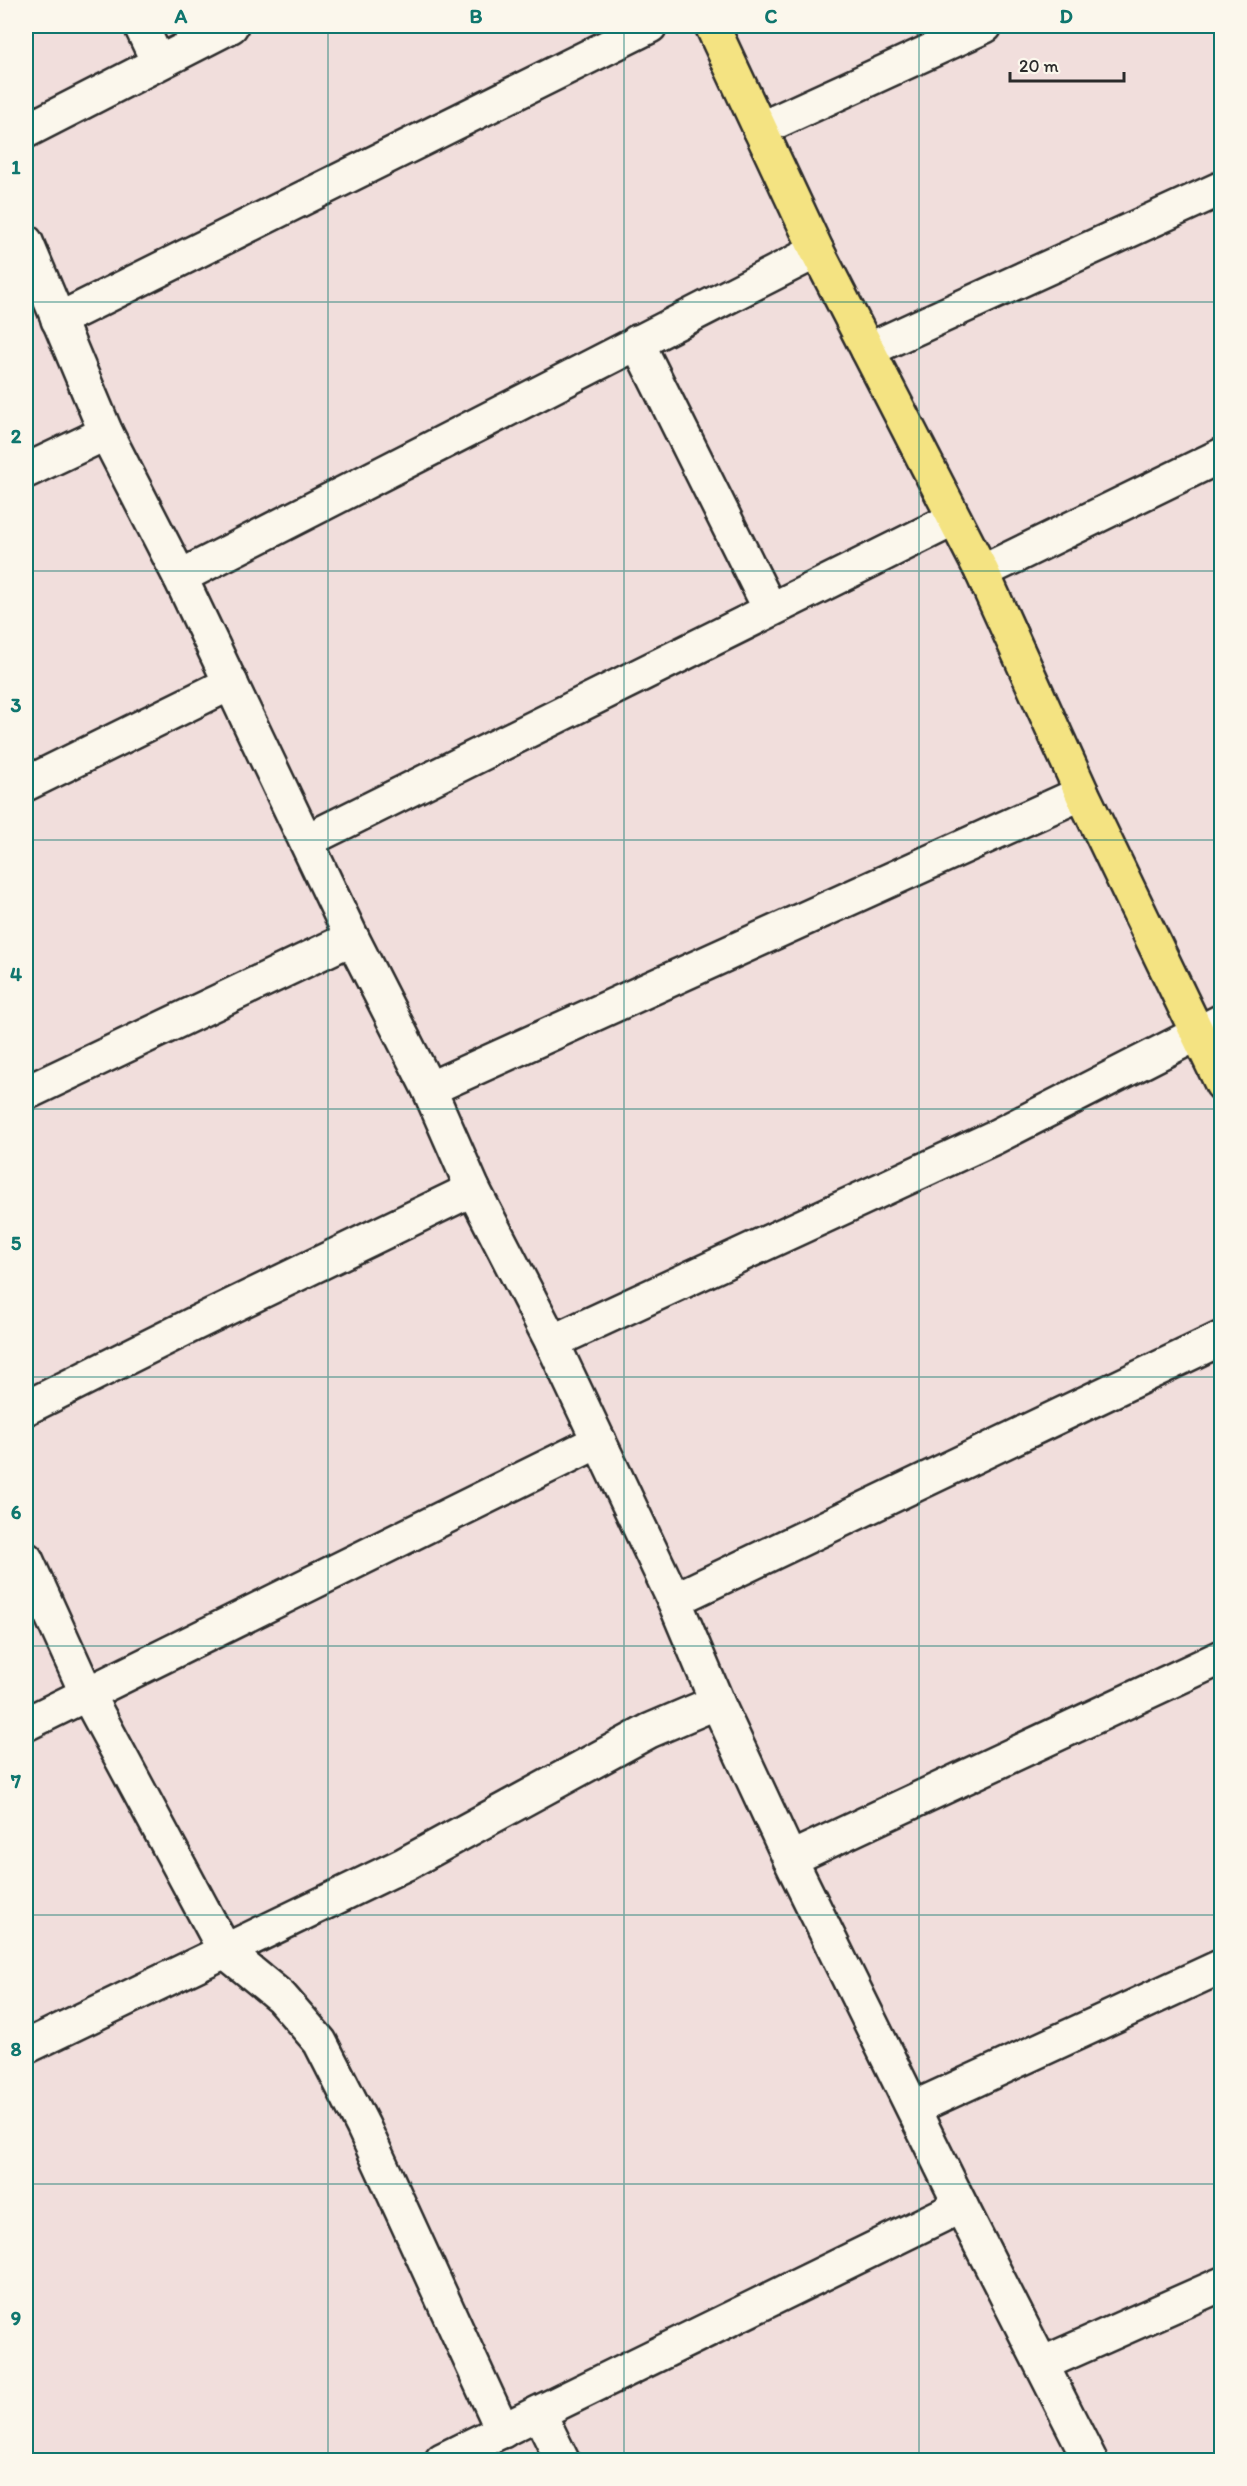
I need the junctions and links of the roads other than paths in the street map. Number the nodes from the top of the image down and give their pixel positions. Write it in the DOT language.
graph roads {
  1 [pos="141,26"];
  2 [pos="231,26"];
  3 [pos="650,26"];
  4 [pos="712,26"];
  5 [pos="986,26"];
  6 [pos="158,62"];
  7 [pos="760,129"];
  8 [pos="26,131"];
  9 [pos="1221,188"];
  10 [pos="26,242"];
  11 [pos="817,251"];
  12 [pos="58,320"];
  13 [pos="637,342"];
  14 [pos="868,350"];
  15 [pos="105,433"];
  16 [pos="1221,455"];
  17 [pos="26,471"];
  18 [pos="954,519"];
  19 [pos="982,572"];
  20 [pos="180,577"];
  21 [pos="770,609"];
  22 [pos="231,683"];
  23 [pos="26,783"];
  24 [pos="1082,793"];
  25 [pos="306,841"];
  26 [pos="352,938"];
  27 [pos="1210,1027"];
  28 [pos="1221,1084"];
  29 [pos="429,1089"];
  30 [pos="26,1094"];
  31 [pos="473,1189"];
  32 [pos="1221,1338"];
  33 [pos="552,1342"];
  34 [pos="26,1408"];
  35 [pos="599,1441"];
  36 [pos="26,1559"];
  37 [pos="674,1600"];
  38 [pos="1221,1657"];
  39 [pos="87,1694"];
  40 [pos="717,1702"];
  41 [pos="26,1724"];
  42 [pos="790,1859"];
  43 [pos="225,1951"];
  44 [pos="1221,1966"];
  45 [pos="26,2047"];
  46 [pos="914,2108"];
  47 [pos="961,2206"];
  48 [pos="1221,2284"];
  49 [pos="1042,2364"];
  50 [pos="539,2413"];
  51 [pos="503,2431"];
  52 [pos="1084,2458"];
  53 [pos="442,2460"];
  54 [pos="562,2460"];
  1 -- 6 [label="street"];
  2 -- 6 [label="street"];
  3 -- 12 [label="street"];
  4 -- 7 [label="main road"];
  5 -- 7 [label="street"];
  6 -- 8 [label="street"];
  7 -- 11 [label="main road"];
  9 -- 14 [label="street"];
  10 -- 12 [label="street"];
  11 -- 13 [label="street"];
  11 -- 14 [label="main road"];
  12 -- 15 [label="street"];
  13 -- 20 [label="street"];
  13 -- 21 [label="street"];
  14 -- 18 [label="main road"];
  15 -- 17 [label="street"];
  15 -- 20 [label="street"];
  16 -- 19 [label="street"];
  18 -- 19 [label="main road"];
  18 -- 21 [label="street"];
  19 -- 24 [label="main road"];
  20 -- 22 [label="street"];
  21 -- 25 [label="street"];
  22 -- 23 [label="street"];
  22 -- 25 [label="street"];
  24 -- 27 [label="main road"];
  24 -- 29 [label="street"];
  25 -- 26 [label="street"];
  26 -- 29 [label="street"];
  26 -- 30 [label="street"];
  27 -- 28 [label="main road"];
  27 -- 33 [label="street"];
  29 -- 31 [label="street"];
  31 -- 33 [label="street"];
  31 -- 34 [label="street"];
  32 -- 37 [label="street"];
  33 -- 35 [label="street"];
  35 -- 37 [label="street"];
  35 -- 39 [label="street"];
  36 -- 39 [label="street"];
  37 -- 40 [label="street"];
  38 -- 42 [label="street"];
  39 -- 41 [label="street"];
  39 -- 43 [label="street"];
  40 -- 42 [label="street"];
  40 -- 43 [label="street"];
  42 -- 46 [label="street"];
  43 -- 45 [label="street"];
  43 -- 51 [label="street"];
  44 -- 46 [label="street"];
  46 -- 47 [label="street"];
  47 -- 49 [label="street"];
  47 -- 50 [label="street"];
  48 -- 49 [label="street"];
  49 -- 52 [label="street"];
  50 -- 51 [label="street"];
  50 -- 54 [label="street"];
  51 -- 53 [label="street"];
}
